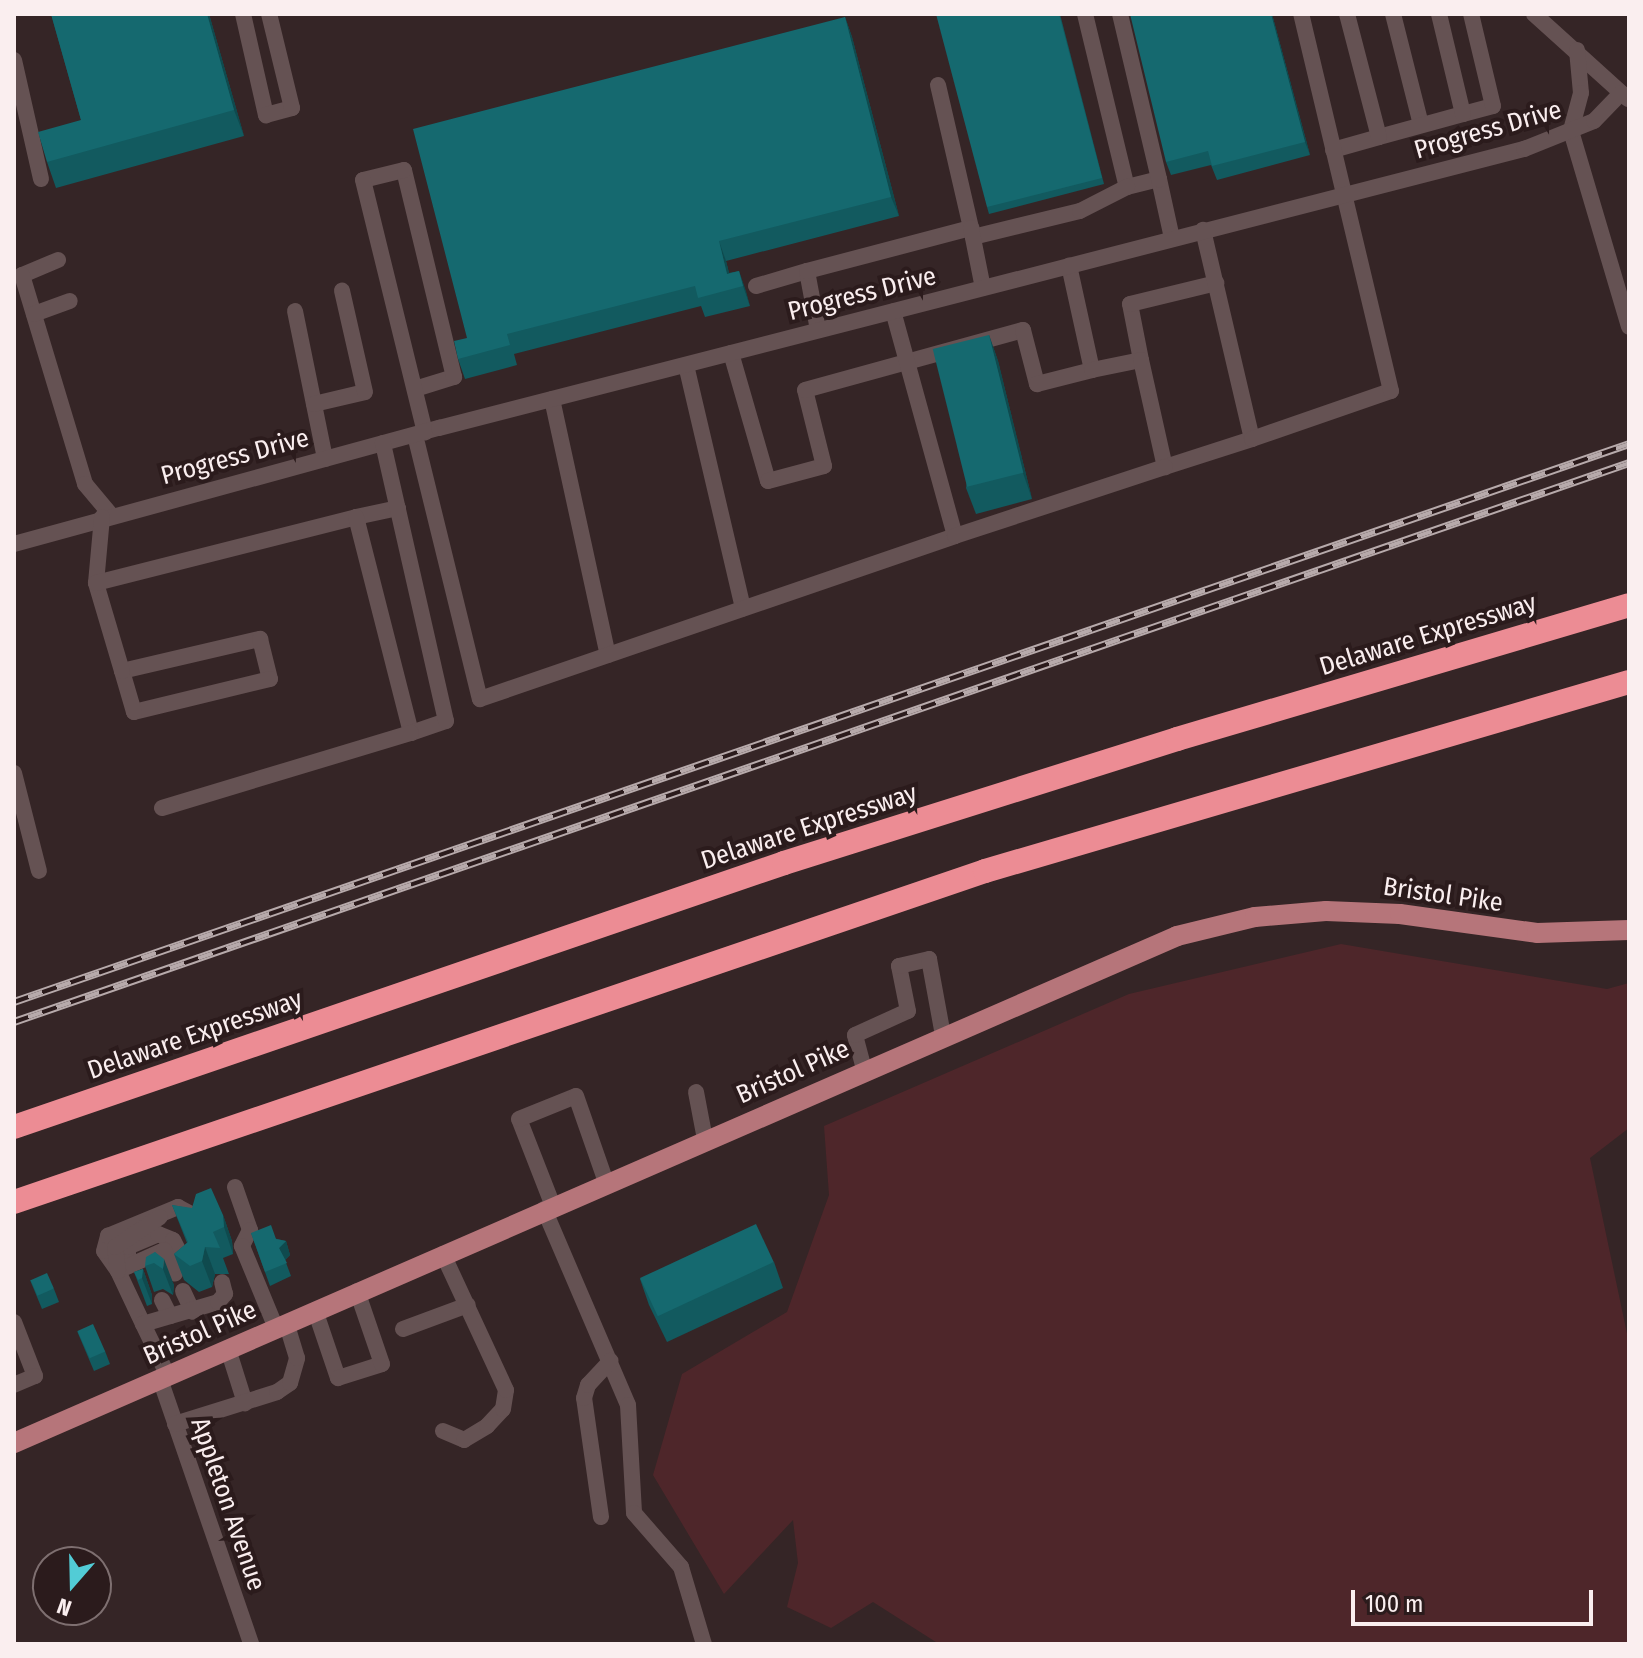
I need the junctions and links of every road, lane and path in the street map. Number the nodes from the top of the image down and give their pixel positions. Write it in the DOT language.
graph roads {
  1 [pos="243,14"];
  2 [pos="269,14"];
  3 [pos="1085,14"];
  4 [pos="1120,14"];
  5 [pos="1301,14"];
  6 [pos="1347,14"];
  7 [pos="1393,14"];
  8 [pos="1439,14"];
  9 [pos="1471,14"];
  10 [pos="1534,14"];
  11 [pos="1577,50"];
  12 [pos="14,60"];
  13 [pos="938,85"];
  14 [pos="1626,95"];
  15 [pos="1463,114"];
  16 [pos="1421,125"];
  17 [pos="1571,131"];
  18 [pos="1379,137"];
  19 [pos="1333,150"];
  20 [pos="41,179"];
  21 [pos="1159,179"];
  22 [pos="1127,187"];
  23 [pos="1344,194"];
  24 [pos="1203,230"];
  25 [pos="972,233"];
  26 [pos="1172,238"];
  27 [pos="58,260"];
  28 [pos="1069,265"];
  29 [pos="807,271"];
  30 [pos="1216,283"];
  31 [pos="756,286"];
  32 [pos="983,288"];
  33 [pos="342,291"];
  34 [pos="70,301"];
  35 [pos="295,311"];
  36 [pos="893,311"];
  37 [pos="34,314"];
  38 [pos="1629,327"];
  39 [pos="818,330"];
  40 [pos="731,353"];
  41 [pos="1141,360"];
  42 [pos="907,361"];
  43 [pos="686,365"];
  44 [pos="1092,370"];
  45 [pos="415,389"];
  46 [pos="552,399"];
  47 [pos="314,404"];
  48 [pos="420,433"];
  49 [pos="1252,439"];
  50 [pos="383,443"];
  51 [pos="325,459"];
  52 [pos="1165,467"];
  53 [pos="398,508"];
  54 [pos="106,516"];
  55 [pos="356,517"];
  56 [pos="955,536"];
  57 [pos="14,544"];
  58 [pos="96,583"];
  59 [pos="1629,592"];
  60 [pos="1629,605"];
  61 [pos="743,608"];
  62 [pos="1560,623"];
  63 [pos="608,655"];
  64 [pos="122,671"];
  65 [pos="1629,682"];
  66 [pos="1629,688"];
  67 [pos="1593,694"];
  68 [pos="411,733"];
  69 [pos="15,780"];
  70 [pos="162,808"];
  71 [pos="39,871"];
  72 [pos="1629,930"];
  73 [pos="943,1035"];
  74 [pos="864,1069"];
  75 [pos="696,1092"];
  76 [pos="14,1127"];
  77 [pos="705,1139"];
  78 [pos="606,1182"];
  79 [pos="235,1187"];
  80 [pos="14,1202"];
  81 [pos="548,1208"];
  82 [pos="196,1225"];
  83 [pos="443,1254"];
  84 [pos="139,1268"];
  85 [pos="222,1282"];
  86 [pos="357,1291"];
  87 [pos="468,1305"];
  88 [pos="175,1307"];
  89 [pos="315,1310"];
  90 [pos="14,1322"];
  91 [pos="281,1326"];
  92 [pos="403,1329"];
  93 [pos="228,1349"];
  94 [pos="610,1361"];
  95 [pos="164,1377"];
  96 [pos="14,1385"];
  97 [pos="245,1403"];
  98 [pos="175,1424"];
  99 [pos="443,1431"];
  100 [pos="14,1443"];
  101 [pos="601,1517"];
  102 [pos="251,1644"];
  103 [pos="704,1644"];
  1 -- 2 [label="street"];
  3 -- 22 [label="street"];
  4 -- 21 [label="street"];
  5 -- 19 [label="street"];
  6 -- 18 [label="street"];
  7 -- 16 [label="street"];
  8 -- 15 [label="street"];
  9 -- 15 [label="street"];
  10 -- 11 [label="street"];
  11 -- 14 [label="street"];
  11 -- 17 [label="street"];
  12 -- 20 [label="street"];
  13 -- 25 [label="street"];
  14 -- 17 [label="street, Progress Drive"];
  15 -- 16 [label="street"];
  16 -- 18 [label="street"];
  17 -- 23 [label="street, Progress Drive"];
  17 -- 38 [label="street"];
  18 -- 19 [label="street"];
  19 -- 23 [label="street"];
  21 -- 22 [label="street"];
  21 -- 26 [label="street"];
  22 -- 25 [label="street"];
  23 -- 24 [label="street, Progress Drive"];
  23 -- 49 [label="street"];
  24 -- 26 [label="street, Progress Drive"];
  24 -- 30 [label="street"];
  25 -- 29 [label="street"];
  25 -- 32 [label="street"];
  26 -- 28 [label="street, Progress Drive"];
  27 -- 37 [label="street"];
  28 -- 32 [label="street, Progress Drive"];
  28 -- 44 [label="street"];
  29 -- 31 [label="street"];
  29 -- 39 [label="street"];
  30 -- 41 [label="street"];
  30 -- 49 [label="street"];
  32 -- 36 [label="street, Progress Drive"];
  33 -- 47 [label="street"];
  34 -- 37 [label="street"];
  35 -- 47 [label="street"];
  36 -- 39 [label="street, Progress Drive"];
  36 -- 42 [label="street"];
  37 -- 54 [label="street"];
  39 -- 40 [label="street, Progress Drive"];
  40 -- 42 [label="street"];
  40 -- 43 [label="street, Progress Drive"];
  41 -- 44 [label="street"];
  41 -- 52 [label="street"];
  42 -- 44 [label="street"];
  42 -- 56 [label="street"];
  43 -- 46 [label="street, Progress Drive"];
  43 -- 61 [label="street"];
  45 -- 45 [label="street"];
  45 -- 48 [label="street"];
  46 -- 48 [label="street, Progress Drive"];
  46 -- 63 [label="street"];
  47 -- 51 [label="street"];
  48 -- 50 [label="street, Progress Drive"];
  48 -- 63 [label="street"];
  49 -- 52 [label="street"];
  50 -- 51 [label="street, Progress Drive"];
  50 -- 53 [label="street"];
  51 -- 54 [label="street, Progress Drive"];
  52 -- 56 [label="street"];
  53 -- 55 [label="street"];
  53 -- 68 [label="street"];
  54 -- 57 [label="street, Progress Drive"];
  54 -- 58 [label="street"];
  55 -- 58 [label="street"];
  55 -- 68 [label="street"];
  56 -- 61 [label="street"];
  58 -- 64 [label="street"];
  59 -- 62 [label="highway"];
  60 -- 62 [label="highway, Delaware Expressway"];
  61 -- 63 [label="street"];
  62 -- 76 [label="highway, Delaware Expressway"];
  64 -- 64 [label="street"];
  65 -- 67 [label="highway"];
  66 -- 67 [label="highway"];
  67 -- 80 [label="highway"];
  68 -- 70 [label="street"];
  69 -- 71 [label="street"];
  72 -- 73 [label="main road, Bristol Pike"];
  73 -- 74 [label="main road, Bristol Pike"];
  73 -- 74 [label="street"];
  74 -- 77 [label="main road, Bristol Pike"];
  75 -- 77 [label="street"];
  77 -- 78 [label="main road, Bristol Pike"];
  78 -- 81 [label="main road, Bristol Pike"];
  78 -- 81 [label="street"];
  79 -- 91 [label="street"];
  81 -- 83 [label="main road, Bristol Pike"];
  81 -- 94 [label="street"];
  82 -- 84 [label="street, Appleton Avenue"];
  83 -- 86 [label="main road, Bristol Pike"];
  83 -- 87 [label="street"];
  84 -- 84 [label="street"];
  84 -- 88 [label="street, Appleton Avenue"];
  85 -- 88 [label="street"];
  86 -- 89 [label="main road, Bristol Pike"];
  86 -- 89 [label="street"];
  87 -- 92 [label="street"];
  87 -- 99 [label="street"];
  88 -- 95 [label="street, Appleton Avenue"];
  89 -- 91 [label="main road, Bristol Pike"];
  90 -- 96 [label="street"];
  91 -- 93 [label="main road, Bristol Pike"];
  91 -- 97 [label="street"];
  93 -- 95 [label="main road, Bristol Pike"];
  93 -- 97 [label="street"];
  94 -- 101 [label="street"];
  94 -- 103 [label="street"];
  95 -- 98 [label="street, Appleton Avenue"];
  95 -- 100 [label="main road, Bristol Pike"];
  97 -- 98 [label="street"];
  98 -- 102 [label="street, Appleton Avenue"];
}
